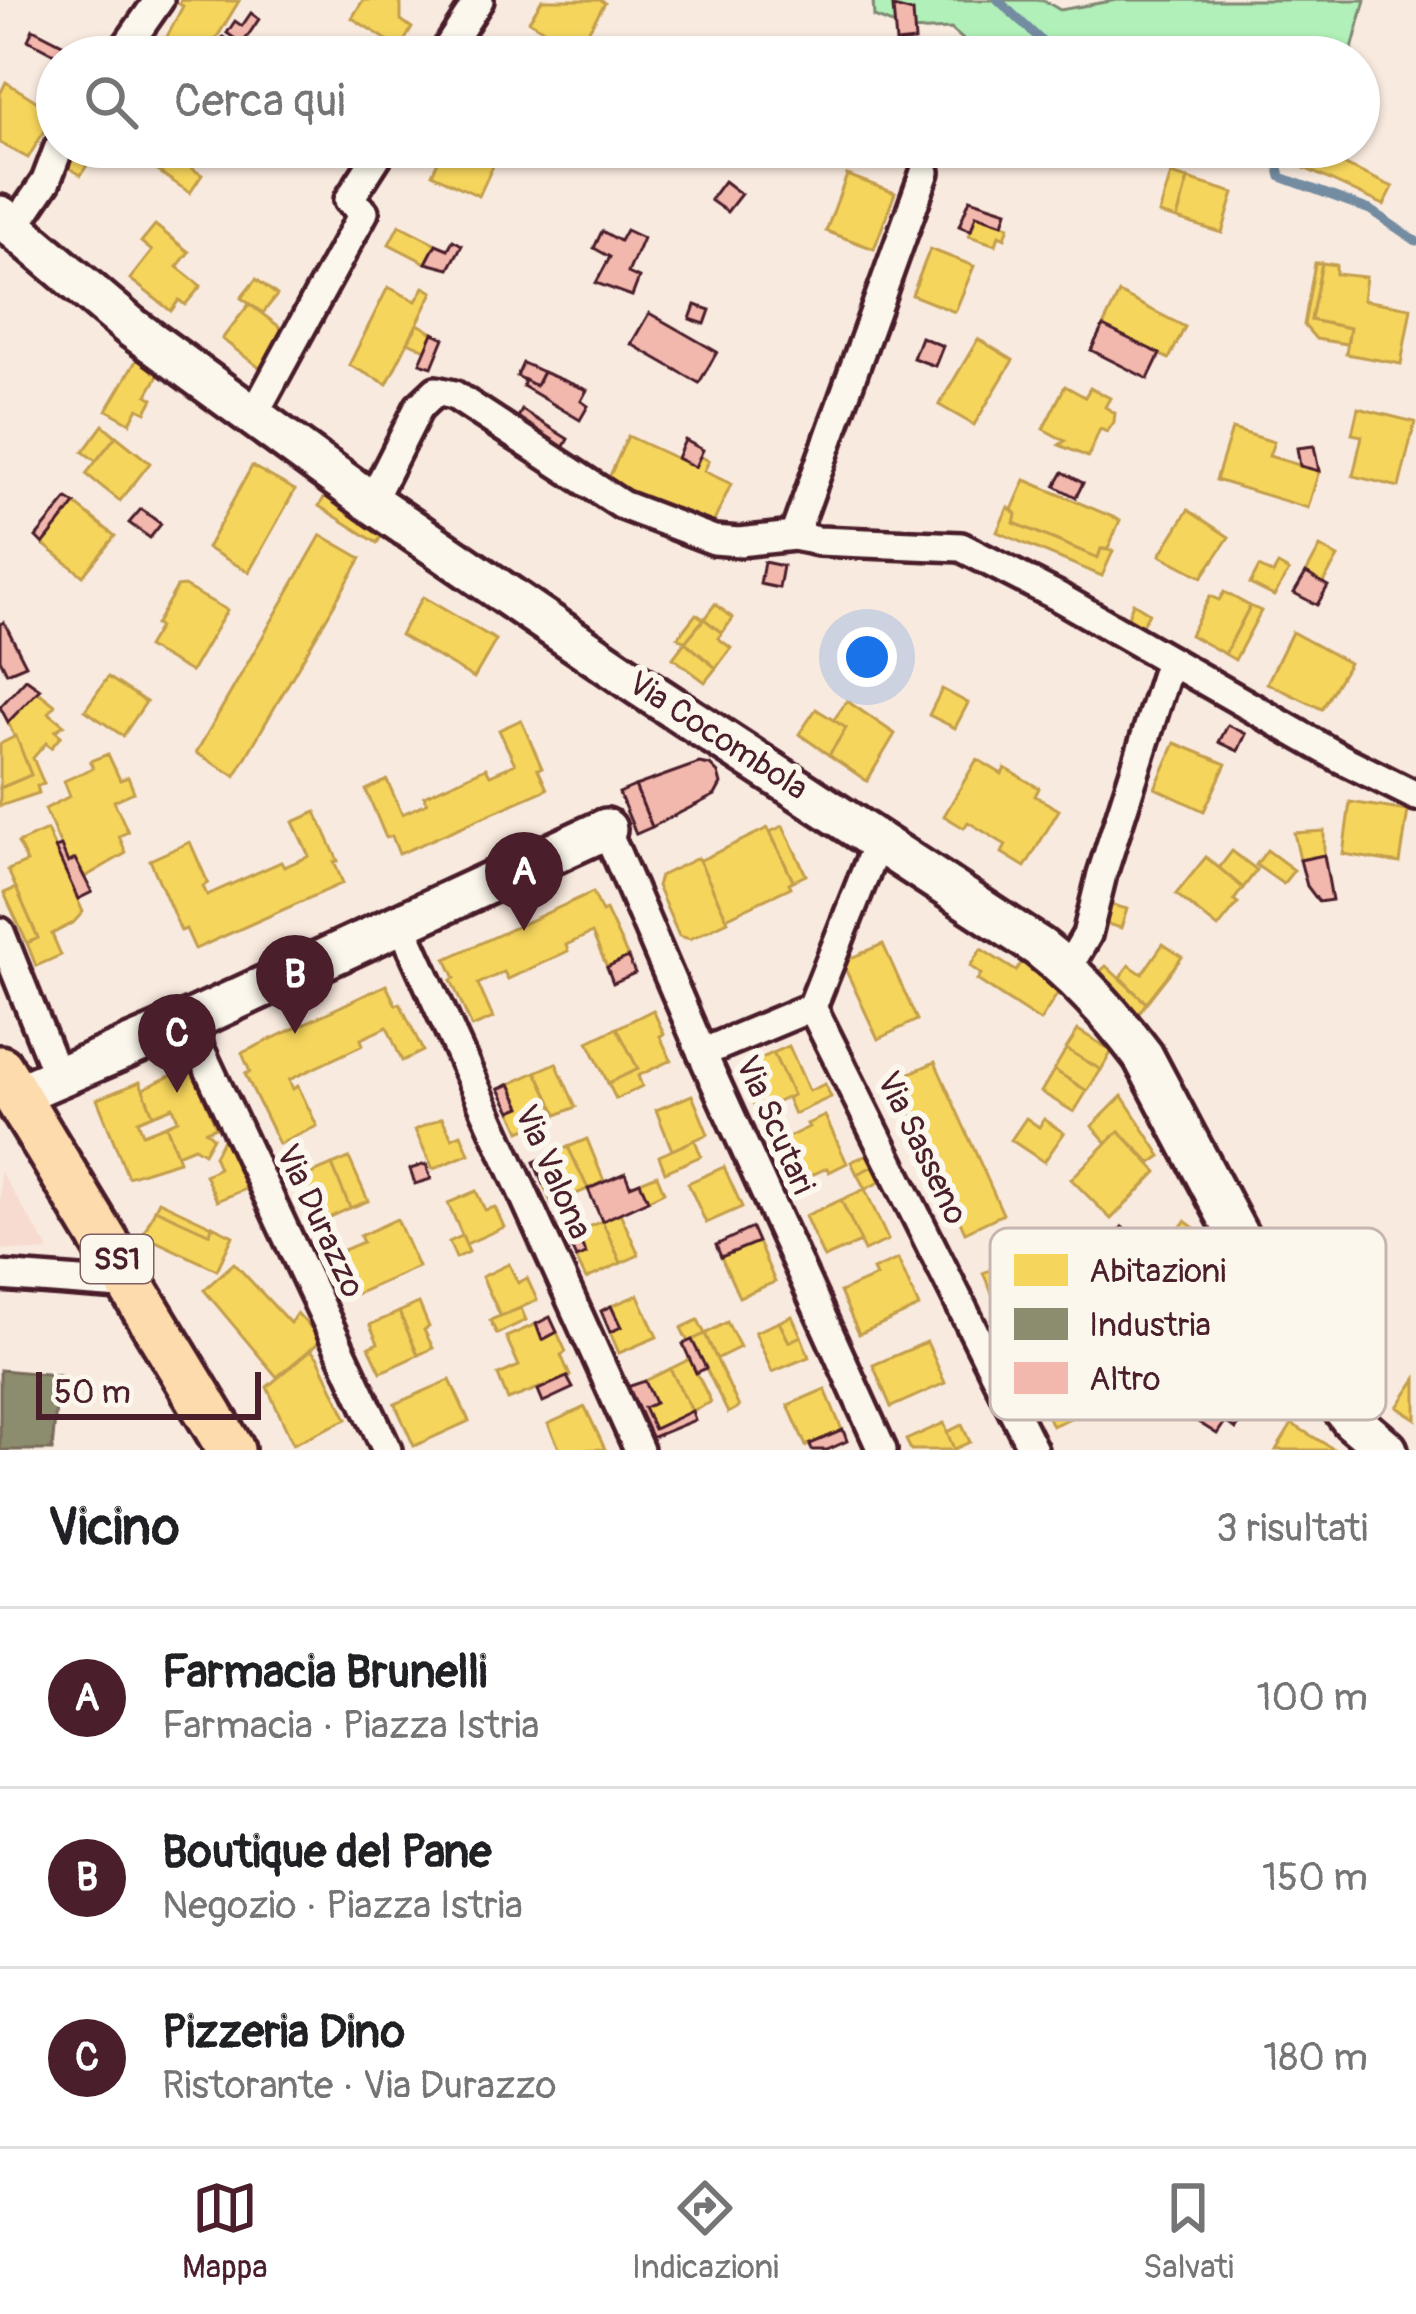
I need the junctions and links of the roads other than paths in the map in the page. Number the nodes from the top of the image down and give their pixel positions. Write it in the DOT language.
graph roads {
  1 [pos="160,0"];
  2 [pos="478,0"];
  3 [pos="134,36"];
  4 [pos="455,36"];
  5 [pos="51,168"];
  6 [pos="370,168"];
  7 [pos="925,172"];
  8 [pos="7,222"];
  9 [pos="253,416"];
  10 [pos="370,502"];
  11 [pos="794,536"];
  12 [pos="1170,661"];
  13 [pos="1416,796"];
  14 [pos="606,829"];
  15 [pos="878,841"];
  16 [pos="401,922"];
  17 [pos="0,932"];
  18 [pos="1067,969"];
  19 [pos="812,1006"];
  20 [pos="188,1022"];
  21 [pos="702,1053"];
  22 [pos="58,1077"];
  23 [pos="8,1082"];
  24 [pos="1234,1228"];
  25 [pos="0,1276"];
  26 [pos="134,1286"];
  27 [pos="990,1364"];
  28 [pos="1018,1420"];
  29 [pos="1352,1420"];
  30 [pos="231,1450"];
  31 [pos="387,1450"];
  32 [pos="639,1450"];
  33 [pos="882,1450"];
  34 [pos="1033,1450"];
  35 [pos="1387,1450"];
  1 -- 3 [label="street"];
  2 -- 4 [label="street"];
  5 -- 8 [label="street, Via Cocombola"];
  6 -- 9 [label="street"];
  7 -- 11 [label="street"];
  8 -- 9 [label="street, Via Cocombola"];
  9 -- 10 [label="street, Via Cocombola"];
  10 -- 11 [label="street"];
  10 -- 15 [label="street, Via Cocombola"];
  11 -- 12 [label="street"];
  12 -- 13 [label="street"];
  12 -- 18 [label="street"];
  14 -- 16 [label="street"];
  14 -- 21 [label="street, Via Scutari"];
  15 -- 18 [label="street, Via Cocombola"];
  15 -- 19 [label="street"];
  16 -- 20 [label="street"];
  16 -- 32 [label="street, Via Valona"];
  17 -- 22 [label="street"];
  18 -- 24 [label="street, Via Cocombola"];
  19 -- 21 [label="street"];
  19 -- 27 [label="street, Via Sasseno"];
  20 -- 22 [label="street"];
  20 -- 31 [label="street, Via Durazzo"];
  21 -- 33 [label="street, Via Scutari"];
  22 -- 23 [label="street"];
  23 -- 26 [label="main road, SS1"];
  25 -- 26 [label="street"];
  26 -- 30 [label="main road, SS1"];
  28 -- 34 [label="street, Via Sasseno"];
  29 -- 35 [label="street, Via Cocombola"];
}
